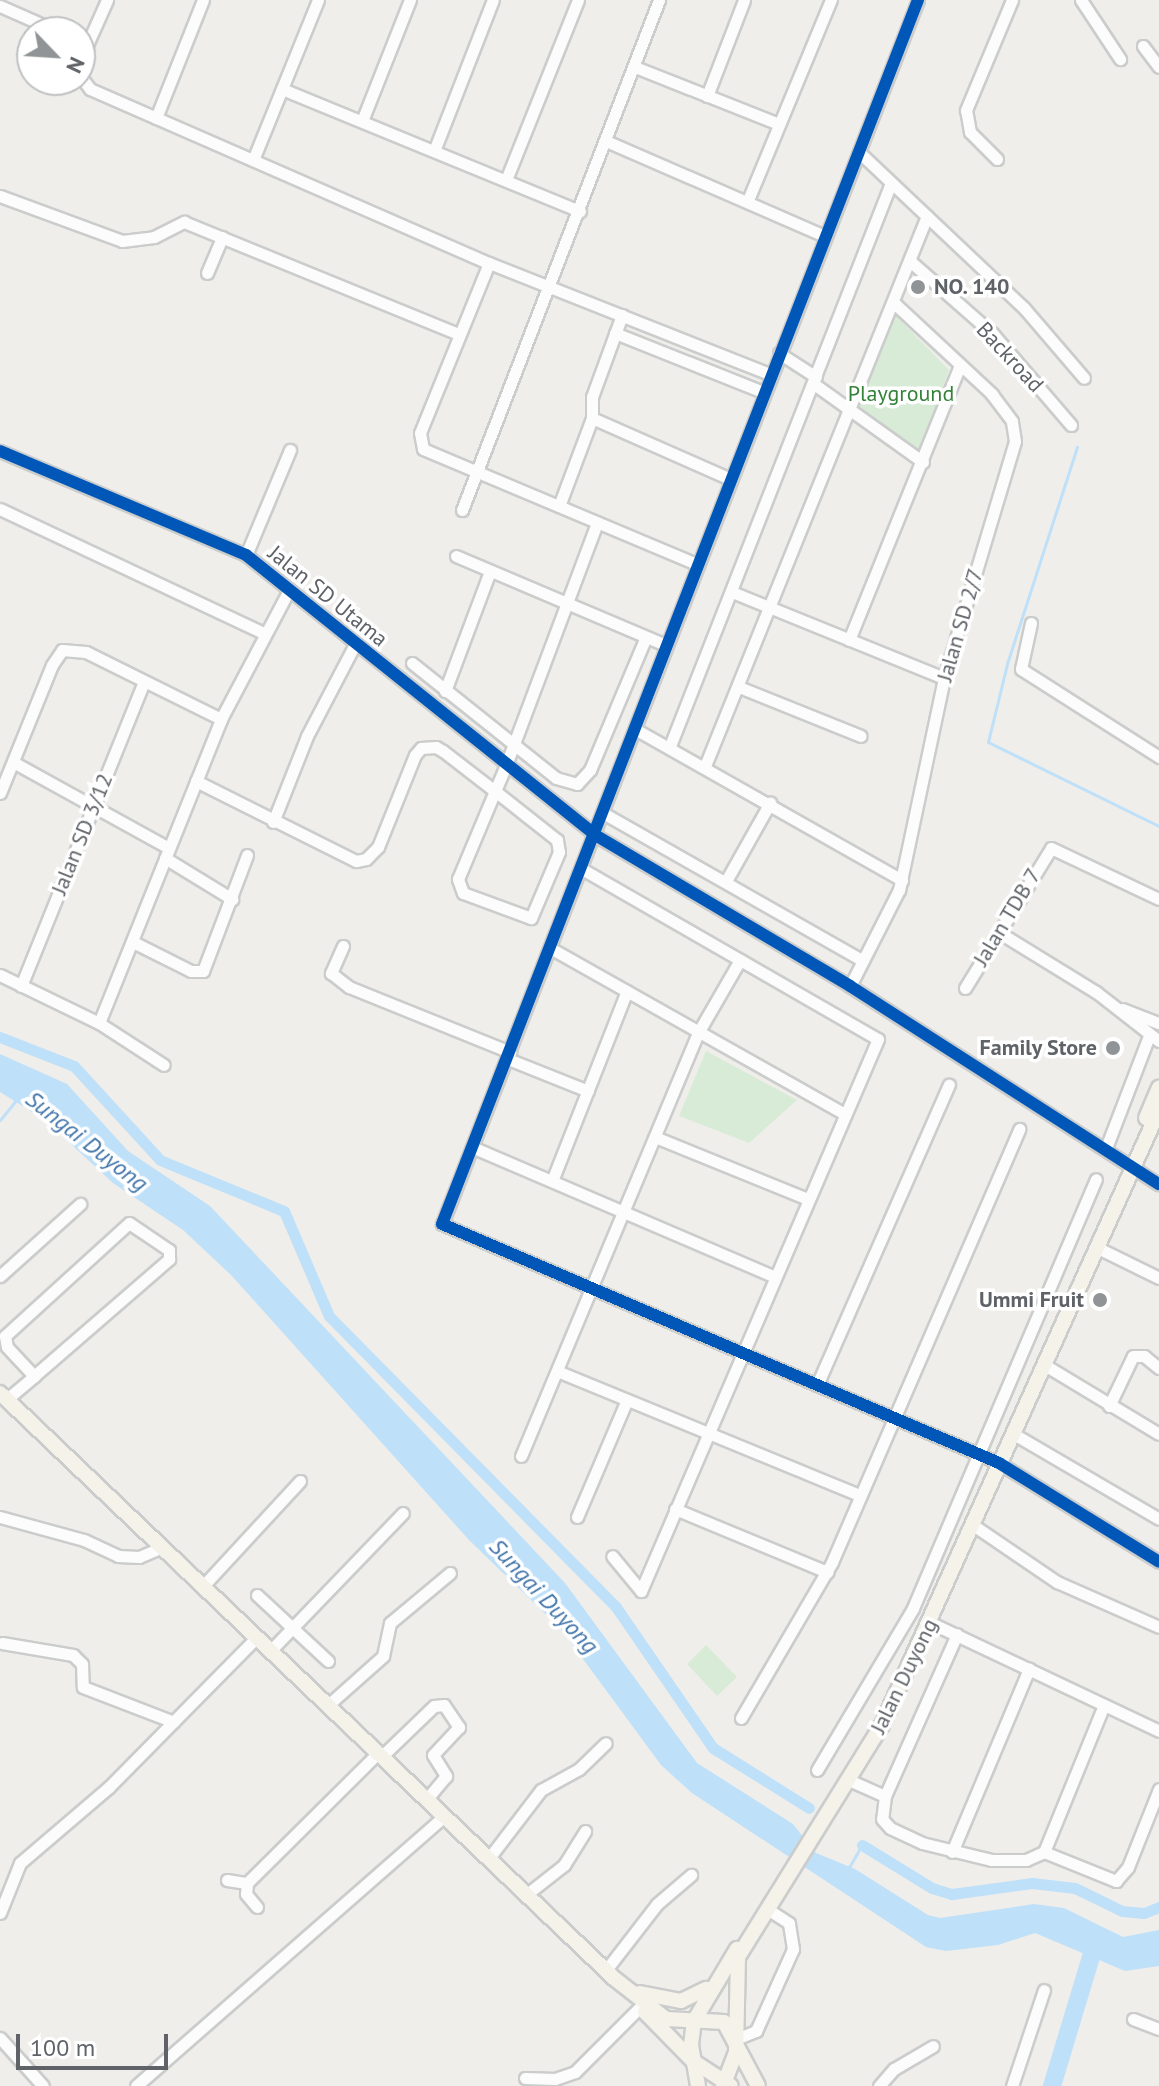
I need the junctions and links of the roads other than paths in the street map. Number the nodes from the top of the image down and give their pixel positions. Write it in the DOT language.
graph roads {
  1 [pos="107,0"];
  2 [pos="203,0"];
  3 [pos="318,0"];
  4 [pos="410,0"];
  5 [pos="493,0"];
  6 [pos="578,0"];
  7 [pos="659,0"];
  8 [pos="744,0"];
  9 [pos="831,0"];
  10 [pos="918,0"];
  11 [pos="1012,0"];
  12 [pos="1081,0"];
  13 [pos="0,6"];
  14 [pos="23,16"];
  15 [pos="96,21"];
  16 [pos="1143,46"];
  17 [pos="1120,59"];
  18 [pos="635,67"];
  19 [pos="1159,67"];
  20 [pos="282,89"];
  21 [pos="96,90"];
  22 [pos="707,96"];
  23 [pos="156,118"];
  24 [pos="362,121"];
  25 [pos="779,124"];
  26 [pos="606,141"];
  27 [pos="434,151"];
  28 [pos="859,152"];
  29 [pos="997,159"];
  30 [pos="253,160"];
  31 [pos="506,180"];
  32 [pos="891,183"];
  33 [pos="0,196"];
  34 [pos="748,200"];
  35 [pos="580,211"];
  36 [pos="927,216"];
  37 [pos="825,236"];
  38 [pos="222,237"];
  39 [pos="910,261"];
  40 [pos="489,263"];
  41 [pos="207,273"];
  42 [pos="550,287"];
  43 [pos="893,302"];
  44 [pos="622,315"];
  45 [pos="615,333"];
  46 [pos="459,334"];
  47 [pos="779,353"];
  48 [pos="960,365"];
  49 [pos="770,374"];
  50 [pos="1084,378"];
  51 [pos="815,380"];
  52 [pos="763,392"];
  53 [pos="849,410"];
  54 [pos="592,418"];
  55 [pos="1071,425"];
  56 [pos="290,450"];
  57 [pos="0,451"];
  58 [pos="923,462"];
  59 [pos="477,472"];
  60 [pos="728,478"];
  61 [pos="559,506"];
  62 [pos="0,509"];
  63 [pos="462,510"];
  64 [pos="597,523"];
  65 [pos="246,555"];
  66 [pos="456,556"];
  67 [pos="696,564"];
  68 [pos="490,571"];
  69 [pos="289,590"];
  70 [pos="732,592"];
  71 [pos="567,604"];
  72 [pos="770,609"];
  73 [pos="1031,623"];
  74 [pos="263,633"];
  75 [pos="646,637"];
  76 [pos="849,640"];
  77 [pos="355,644"];
  78 [pos="666,645"];
  79 [pos="412,663"];
  80 [pos="944,678"];
  81 [pos="144,682"];
  82 [pos="739,687"];
  83 [pos="445,691"];
  84 [pos="221,719"];
  85 [pos="635,729"];
  86 [pos="861,736"];
  87 [pos="514,744"];
  88 [pos="670,746"];
  89 [pos="1159,757"];
  90 [pos="13,762"];
  91 [pos="506,765"];
  92 [pos="705,766"];
  93 [pos="196,781"];
  94 [pos="495,791"];
  95 [pos="0,793"];
  96 [pos="770,803"];
  97 [pos="93,806"];
  98 [pos="603,813"];
  99 [pos="273,822"];
  100 [pos="595,835"];
  101 [pos="167,853"];
  102 [pos="247,855"];
  103 [pos="582,869"];
  104 [pos="902,880"];
  105 [pos="726,881"];
  106 [pos="232,899"];
  107 [pos="1159,899"];
  108 [pos="1000,933"];
  109 [pos="133,942"];
  110 [pos="343,946"];
  111 [pos="552,949"];
  112 [pos="860,959"];
  113 [pos="740,960"];
  114 [pos="0,975"];
  115 [pos="21,986"];
  116 [pos="850,986"];
  117 [pos="965,988"];
  118 [pos="627,991"];
  119 [pos="1114,1007"];
  120 [pos="1158,1018"];
  121 [pos="99,1023"];
  122 [pos="699,1031"];
  123 [pos="1154,1038"];
  124 [pos="509,1055"];
  125 [pos="164,1065"];
  126 [pos="949,1085"];
  127 [pos="1159,1088"];
  128 [pos="588,1091"];
  129 [pos="1159,1110"];
  130 [pos="845,1114"];
  131 [pos="1019,1129"];
  132 [pos="655,1137"];
  133 [pos="472,1147"];
  134 [pos="1106,1148"];
  135 [pos="1130,1164"];
  136 [pos="1096,1179"];
  137 [pos="552,1181"];
  138 [pos="1159,1184"];
  139 [pos="808,1199"];
  140 [pos="80,1204"];
  141 [pos="623,1214"];
  142 [pos="1098,1248"];
  143 [pos="0,1276"];
  144 [pos="773,1276"];
  145 [pos="1159,1278"];
  146 [pos="592,1289"];
  147 [pos="1071,1302"];
  148 [pos="3,1333"];
  149 [pos="740,1352"];
  150 [pos="1043,1364"];
  151 [pos="1159,1368"];
  152 [pos="557,1371"];
  153 [pos="34,1376"];
  154 [pos="817,1385"];
  155 [pos="3,1396"];
  156 [pos="627,1400"];
  157 [pos="1109,1406"];
  158 [pos="893,1417"];
  159 [pos="1012,1433"];
  160 [pos="706,1434"];
  161 [pos="1159,1434"];
  162 [pos="977,1453"];
  163 [pos="521,1456"];
  164 [pos="999,1463"];
  165 [pos="300,1481"];
  166 [pos="860,1495"];
  167 [pos="675,1509"];
  168 [pos="403,1513"];
  169 [pos="0,1517"];
  170 [pos="577,1517"];
  171 [pos="1159,1519"];
  172 [pos="973,1525"];
  173 [pos="162,1547"];
  174 [pos="612,1556"];
  175 [pos="1159,1562"];
  176 [pos="827,1572"];
  177 [pos="450,1573"];
  178 [pos="203,1586"];
  179 [pos="257,1595"];
  180 [pos="931,1623"];
  181 [pos="1159,1627"];
  182 [pos="292,1628"];
  183 [pos="957,1634"];
  184 [pos="257,1637"];
  185 [pos="2,1643"];
  186 [pos="271,1650"];
  187 [pos="328,1661"];
  188 [pos="1029,1669"];
  189 [pos="328,1705"];
  190 [pos="1104,1705"];
  191 [pos="741,1718"];
  192 [pos="174,1722"];
  193 [pos="1159,1731"];
  194 [pos="606,1743"];
  195 [pos="380,1754"];
  196 [pos="817,1770"];
  197 [pos="851,1781"];
  198 [pos="1159,1789"];
  199 [pos="885,1796"];
  200 [pos="427,1799"];
  201 [pos="444,1816"];
  202 [pos="1154,1819"];
  203 [pos="585,1831"];
  204 [pos="952,1852"];
  205 [pos="1044,1852"];
  206 [pos="489,1858"];
  207 [pos="691,1875"];
  208 [pos="227,1880"];
  209 [pos="247,1883"];
  210 [pos="527,1894"];
  211 [pos="257,1907"];
  212 [pos="766,1908"];
  213 [pos="0,1913"];
  214 [pos="756,1923"];
  215 [pos="611,1974"];
  216 [pos="714,1982"];
  217 [pos="1044,1990"];
  218 [pos="640,2007"];
  219 [pos="1133,2019"];
  220 [pos="694,2021"];
  221 [pos="657,2025"];
  222 [pos="1159,2029"];
  223 [pos="0,2038"];
  224 [pos="736,2039"];
  225 [pos="933,2046"];
  226 [pos="693,2061"];
  227 [pos="525,2078"];
  228 [pos="726,2085"];
  229 [pos="43,2086"];
  230 [pos="136,2086"];
  231 [pos="696,2086"];
  232 [pos="758,2086"];
  233 [pos="879,2086"];
  234 [pos="1012,2086"];
  1 -- 15 [label="street"];
  2 -- 23 [label="street"];
  3 -- 20 [label="street"];
  4 -- 24 [label="street"];
  5 -- 27 [label="street"];
  6 -- 31 [label="street"];
  7 -- 18 [label="street"];
  8 -- 22 [label="street"];
  9 -- 25 [label="street"];
  10 -- 28 [label="street"];
  11 -- 29 [label="street"];
  12 -- 17 [label="street"];
  13 -- 14 [label="street"];
  16 -- 19 [label="street"];
  18 -- 22 [label="street"];
  18 -- 26 [label="street"];
  20 -- 24 [label="street"];
  20 -- 30 [label="street"];
  21 -- 23 [label="street"];
  22 -- 25 [label="street"];
  23 -- 30 [label="street"];
  24 -- 27 [label="street"];
  25 -- 34 [label="street"];
  26 -- 34 [label="street"];
  26 -- 35 [label="street"];
  27 -- 31 [label="street"];
  28 -- 32 [label="street"];
  28 -- 37 [label="street"];
  30 -- 40 [label="street"];
  31 -- 35 [label="street"];
  32 -- 36 [label="street"];
  32 -- 51 [label="street"];
  33 -- 38 [label="street"];
  34 -- 37 [label="street"];
  35 -- 42 [label="street"];
  36 -- 39 [label="street"];
  36 -- 50 [label="street"];
  37 -- 47 [label="street"];
  38 -- 41 [label="street"];
  38 -- 46 [label="street"];
  39 -- 43 [label="street"];
  39 -- 55 [label="street, Backroad"];
  40 -- 42 [label="street"];
  40 -- 46 [label="street"];
  42 -- 44 [label="street"];
  42 -- 59 [label="street"];
  43 -- 48 [label="street, Jalan SD 2/7"];
  43 -- 53 [label="street"];
  44 -- 45 [label="street"];
  44 -- 49 [label="street"];
  45 -- 52 [label="street"];
  45 -- 54 [label="street"];
  46 -- 59 [label="street"];
  47 -- 49 [label="street"];
  47 -- 51 [label="street"];
  48 -- 58 [label="street"];
  48 -- 80 [label="street, Jalan SD 2/7"];
  49 -- 52 [label="street"];
  51 -- 53 [label="street"];
  51 -- 70 [label="street"];
  52 -- 60 [label="street"];
  53 -- 58 [label="street"];
  53 -- 72 [label="street"];
  54 -- 60 [label="street"];
  54 -- 61 [label="street"];
  56 -- 65 [label="street"];
  57 -- 65 [label="street, Jalan SD Utama"];
  58 -- 76 [label="street"];
  59 -- 61 [label="street"];
  59 -- 63 [label="street"];
  60 -- 67 [label="street"];
  61 -- 64 [label="street"];
  62 -- 74 [label="street"];
  64 -- 67 [label="street"];
  64 -- 71 [label="street"];
  65 -- 69 [label="street, Jalan SD Utama"];
  66 -- 68 [label="street"];
  67 -- 78 [label="street"];
  68 -- 71 [label="street"];
  68 -- 83 [label="street"];
  69 -- 74 [label="street"];
  69 -- 77 [label="street, Jalan SD Utama"];
  70 -- 72 [label="street"];
  70 -- 88 [label="street"];
  71 -- 75 [label="street"];
  71 -- 87 [label="street"];
  72 -- 76 [label="street"];
  72 -- 82 [label="street"];
  73 -- 89 [label="street"];
  74 -- 84 [label="street"];
  75 -- 78 [label="street"];
  75 -- 87 [label="street"];
  76 -- 80 [label="street"];
  77 -- 91 [label="street, Jalan SD Utama"];
  77 -- 99 [label="street"];
  78 -- 85 [label="street"];
  79 -- 83 [label="street"];
  80 -- 104 [label="street, Jalan SD 2/7"];
  81 -- 84 [label="street"];
  81 -- 90 [label="street"];
  81 -- 97 [label="street, Jalan SD 3/12"];
  82 -- 86 [label="street"];
  82 -- 92 [label="street"];
  83 -- 87 [label="street"];
  84 -- 93 [label="street"];
  85 -- 88 [label="street"];
  85 -- 98 [label="street"];
  87 -- 91 [label="street"];
  88 -- 92 [label="street"];
  90 -- 95 [label="street"];
  90 -- 97 [label="street"];
  91 -- 94 [label="street"];
  91 -- 100 [label="street, Jalan SD Utama"];
  92 -- 96 [label="street"];
  93 -- 99 [label="street"];
  93 -- 101 [label="street"];
  94 -- 94 [label="street"];
  94 -- 99 [label="street"];
  96 -- 104 [label="street"];
  96 -- 105 [label="street"];
  97 -- 101 [label="street"];
  97 -- 115 [label="street, Jalan SD 3/12"];
  98 -- 100 [label="street"];
  98 -- 105 [label="street"];
  100 -- 103 [label="street"];
  100 -- 116 [label="street, Jalan SD Utama"];
  101 -- 106 [label="street"];
  101 -- 109 [label="street"];
  102 -- 106 [label="street"];
  103 -- 111 [label="street"];
  103 -- 113 [label="street"];
  104 -- 112 [label="street, Jalan SD 2/7"];
  105 -- 112 [label="street"];
  106 -- 109 [label="street"];
  107 -- 108 [label="street, Jalan TDB 7"];
  108 -- 117 [label="street, Jalan TDB 7"];
  108 -- 119 [label="street"];
  109 -- 121 [label="street"];
  110 -- 124 [label="street"];
  111 -- 118 [label="street"];
  111 -- 124 [label="street"];
  112 -- 116 [label="street, Jalan SD 2/7"];
  113 -- 122 [label="street"];
  113 -- 130 [label="street"];
  114 -- 115 [label="street"];
  115 -- 121 [label="street"];
  116 -- 134 [label="street, Jalan SD Utama"];
  118 -- 122 [label="street"];
  118 -- 128 [label="street"];
  119 -- 120 [label="street"];
  119 -- 123 [label="street"];
  121 -- 125 [label="street"];
  122 -- 130 [label="street"];
  122 -- 132 [label="street"];
  123 -- 134 [label="street"];
  124 -- 128 [label="street"];
  124 -- 133 [label="street"];
  126 -- 154 [label="street"];
  127 -- 135 [label="main road, Jalan Duyong"];
  128 -- 137 [label="street"];
  129 -- 135 [label="main road, Jalan Duyong"];
  130 -- 139 [label="street"];
  131 -- 158 [label="street"];
  132 -- 139 [label="street"];
  132 -- 141 [label="street"];
  133 -- 137 [label="street"];
  133 -- 146 [label="street"];
  134 -- 135 [label="street, Jalan SD Utama"];
  135 -- 138 [label="street, Jalan SD Utama"];
  135 -- 142 [label="main road, Jalan Duyong"];
  135 -- 147 [label="main road, Jalan Duyong"];
  136 -- 162 [label="street"];
  137 -- 141 [label="street"];
  139 -- 144 [label="street"];
  140 -- 143 [label="street"];
  141 -- 144 [label="street"];
  141 -- 146 [label="street"];
  142 -- 145 [label="street"];
  142 -- 147 [label="main road, Jalan Duyong"];
  144 -- 149 [label="street"];
  146 -- 149 [label="street"];
  146 -- 152 [label="street"];
  147 -- 150 [label="main road, Jalan Duyong"];
  148 -- 153 [label="street"];
  148 -- 153 [label="street"];
  149 -- 154 [label="street"];
  149 -- 160 [label="street"];
  150 -- 157 [label="street"];
  150 -- 159 [label="main road, Jalan Duyong"];
  151 -- 157 [label="street"];
  152 -- 156 [label="street"];
  152 -- 163 [label="street"];
  153 -- 155 [label="street"];
  154 -- 158 [label="street"];
  155 -- 173 [label="main road"];
  156 -- 160 [label="street"];
  156 -- 170 [label="street"];
  157 -- 161 [label="street"];
  158 -- 162 [label="street"];
  158 -- 166 [label="street"];
  159 -- 164 [label="main road, Jalan Duyong"];
  159 -- 171 [label="street"];
  160 -- 166 [label="street"];
  160 -- 167 [label="street"];
  162 -- 164 [label="street"];
  162 -- 196 [label="street"];
  164 -- 172 [label="main road, Jalan Duyong"];
  164 -- 175 [label="street"];
  165 -- 178 [label="street"];
  166 -- 176 [label="street"];
  167 -- 174 [label="street"];
  167 -- 176 [label="street"];
  168 -- 182 [label="street"];
  169 -- 173 [label="street"];
  172 -- 180 [label="main road, Jalan Duyong"];
  172 -- 181 [label="street"];
  173 -- 178 [label="main road"];
  176 -- 191 [label="street"];
  177 -- 189 [label="street"];
  178 -- 184 [label="main road"];
  179 -- 182 [label="street"];
  180 -- 183 [label="street"];
  180 -- 197 [label="main road, Jalan Duyong"];
  182 -- 186 [label="street"];
  182 -- 187 [label="street"];
  183 -- 188 [label="street"];
  183 -- 199 [label="street"];
  184 -- 186 [label="main road"];
  184 -- 192 [label="street"];
  185 -- 192 [label="street"];
  186 -- 189 [label="main road"];
  188 -- 190 [label="street"];
  188 -- 204 [label="street"];
  189 -- 195 [label="main road"];
  190 -- 193 [label="street"];
  190 -- 205 [label="street"];
  192 -- 213 [label="street"];
  194 -- 206 [label="street"];
  195 -- 200 [label="main road"];
  195 -- 200 [label="street"];
  195 -- 209 [label="street"];
  197 -- 199 [label="street"];
  197 -- 212 [label="main road, Jalan Duyong"];
  198 -- 202 [label="street"];
  199 -- 204 [label="street"];
  200 -- 201 [label="main road"];
  201 -- 206 [label="main road"];
  201 -- 230 [label="street"];
  202 -- 205 [label="street"];
  203 -- 210 [label="street"];
  204 -- 205 [label="street"];
  206 -- 210 [label="main road"];
  207 -- 215 [label="street"];
  208 -- 209 [label="street"];
  209 -- 211 [label="street"];
  210 -- 215 [label="main road"];
  212 -- 214 [label="main road, Jalan Duyong"];
  212 -- 224 [label="street"];
  214 -- 216 [label="main road"];
  214 -- 224 [label="main road, Jalan Duyong"];
  215 -- 216 [label="main road"];
  215 -- 218 [label="main road"];
  215 -- 220 [label="main road"];
  216 -- 220 [label="main road"];
  217 -- 234 [label="street"];
  218 -- 221 [label="main road"];
  218 -- 227 [label="street"];
  219 -- 222 [label="street"];
  220 -- 224 [label="main road"];
  220 -- 226 [label="main road"];
  221 -- 226 [label="main road"];
  221 -- 231 [label="main road"];
  223 -- 229 [label="street"];
  224 -- 228 [label="main road"];
  224 -- 232 [label="main road"];
  225 -- 233 [label="street"];
  226 -- 228 [label="main road"];
  226 -- 231 [label="main road"];
}
